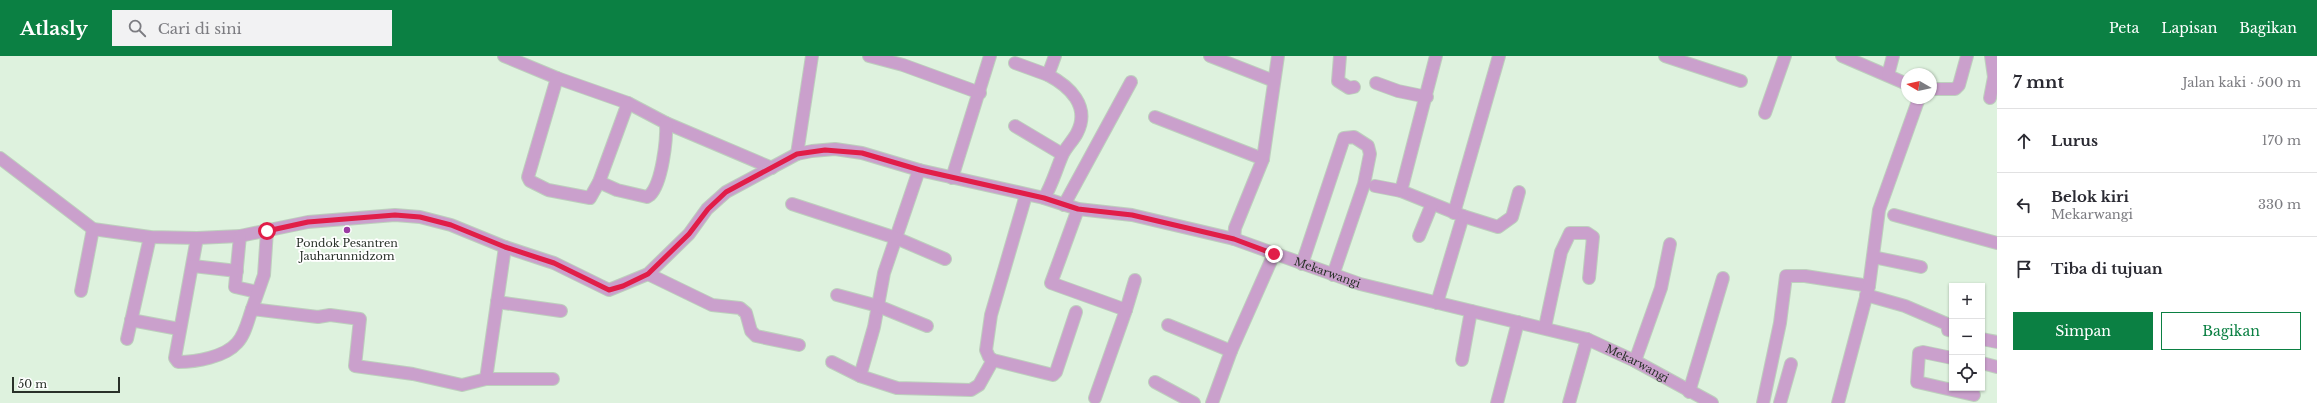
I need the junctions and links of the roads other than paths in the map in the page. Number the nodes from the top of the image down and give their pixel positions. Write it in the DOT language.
graph roads {
  1 [pos="504,56"];
  2 [pos="812,56"];
  3 [pos="869,56"];
  4 [pos="990,56"];
  5 [pos="1055,56"];
  6 [pos="1210,56"];
  7 [pos="1278,56"];
  8 [pos="1340,56"];
  9 [pos="1436,56"];
  10 [pos="1499,56"];
  11 [pos="1665,56"];
  12 [pos="1785,56"];
  13 [pos="1842,56"];
  14 [pos="1893,56"];
  15 [pos="1967,56"];
  16 [pos="1991,56"];
  17 [pos="1016,63"];
  18 [pos="1048,75"];
  19 [pos="1888,75"];
  20 [pos="557,78"];
  21 [pos="1274,81"];
  22 [pos="1741,81"];
  23 [pos="1901,81"];
  24 [pos="1130,82"];
  25 [pos="1376,83"];
  26 [pos="1354,87"];
  27 [pos="1937,89"];
  28 [pos="980,93"];
  29 [pos="1427,97"];
  30 [pos="1990,98"];
  31 [pos="628,103"];
  32 [pos="1917,104"];
  33 [pos="1765,113"];
  34 [pos="1155,117"];
  35 [pos="666,123"];
  36 [pos="1015,126"];
  37 [pos="797,154"];
  38 [pos="1062,154"];
  39 [pos="0,158"];
  40 [pos="1262,159"];
  41 [pos="772,168"];
  42 [pos="920,170"];
  43 [pos="952,178"];
  44 [pos="599,182"];
  45 [pos="1375,186"];
  46 [pos="1401,190"];
  47 [pos="1519,192"];
  48 [pos="1026,195"];
  49 [pos="1044,198"];
  50 [pos="792,204"];
  51 [pos="1432,204"];
  52 [pos="1064,205"];
  53 [pos="1078,209"];
  54 [pos="1459,215"];
  55 [pos="1894,215"];
  56 [pos="93,228"];
  57 [pos="267,231"];
  58 [pos="240,236"];
  59 [pos="1419,236"];
  60 [pos="150,237"];
  61 [pos="197,238"];
  62 [pos="896,238"];
  63 [pos="1234,239"];
  64 [pos="1997,243"];
  65 [pos="1670,244"];
  66 [pos="505,247"];
  67 [pos="1274,254"];
  68 [pos="1873,257"];
  69 [pos="945,258"];
  70 [pos="1302,264"];
  71 [pos="193,266"];
  72 [pos="1922,267"];
  73 [pos="237,271"];
  74 [pos="648,274"];
  75 [pos="1333,275"];
  76 [pos="1589,278"];
  77 [pos="1723,278"];
  78 [pos="1135,280"];
  79 [pos="81,291"];
  80 [pos="1867,291"];
  81 [pos="257,292"];
  82 [pos="837,296"];
  83 [pos="497,302"];
  84 [pos="1437,303"];
  85 [pos="878,306"];
  86 [pos="252,309"];
  87 [pos="1126,310"];
  88 [pos="561,311"];
  89 [pos="1471,311"];
  90 [pos="1076,312"];
  91 [pos="131,320"];
  92 [pos="1518,322"];
  93 [pos="1168,325"];
  94 [pos="927,326"];
  95 [pos="1545,328"];
  96 [pos="179,329"];
  97 [pos="1949,330"];
  98 [pos="1587,339"];
  99 [pos="127,340"];
  100 [pos="1985,340"];
  101 [pos="1997,342"];
  102 [pos="799,345"];
  103 [pos="1231,350"];
  104 [pos="1949,357"];
  105 [pos="993,360"];
  106 [pos="1462,360"];
  107 [pos="1635,361"];
  108 [pos="832,362"];
  109 [pos="1791,364"];
  110 [pos="1985,365"];
  111 [pos="1997,368"];
  112 [pos="860,376"];
  113 [pos="486,379"];
  114 [pos="553,379"];
  115 [pos="1154,382"];
  116 [pos="1949,389"];
  117 [pos="1956,391"];
  118 [pos="1689,392"];
  119 [pos="1974,395"];
  120 [pos="1095,398"];
  121 [pos="1194,403"];
  122 [pos="1212,403"];
  123 [pos="1497,403"];
  124 [pos="1569,403"];
  125 [pos="1712,403"];
  126 [pos="1763,403"];
  127 [pos="1780,403"];
  128 [pos="1838,403"];
  1 -- 20 [label="street"];
  2 -- 37 [label="street"];
  3 -- 28 [label="street"];
  4 -- 28 [label="street"];
  5 -- 18 [label="street"];
  6 -- 21 [label="street"];
  7 -- 21 [label="street"];
  8 -- 26 [label="street"];
  9 -- 29 [label="street"];
  10 -- 54 [label="street"];
  11 -- 22 [label="street"];
  12 -- 33 [label="street"];
  13 -- 19 [label="street"];
  14 -- 19 [label="street"];
  15 -- 27 [label="street"];
  16 -- 30 [label="street"];
  17 -- 18 [label="street"];
  18 -- 38 [label="street"];
  19 -- 23 [label="street"];
  20 -- 31 [label="street"];
  20 -- 44 [label="street"];
  21 -- 40 [label="street"];
  24 -- 52 [label="street"];
  25 -- 29 [label="street"];
  28 -- 43 [label="street"];
  29 -- 46 [label="street"];
  31 -- 35 [label="street"];
  31 -- 44 [label="street"];
  32 -- 68 [label="street"];
  34 -- 40 [label="street"];
  35 -- 41 [label="street"];
  35 -- 44 [label="street"];
  36 -- 38 [label="street"];
  37 -- 41 [label="street, Mekarwangi"];
  37 -- 42 [label="street, Mekarwangi"];
  38 -- 49 [label="street"];
  39 -- 56 [label="street"];
  40 -- 63 [label="street"];
  41 -- 74 [label="street, Mekarwangi"];
  42 -- 43 [label="street, Mekarwangi"];
  42 -- 62 [label="street"];
  43 -- 48 [label="street, Mekarwangi"];
  45 -- 46 [label="street"];
  46 -- 51 [label="street"];
  47 -- 54 [label="street"];
  48 -- 49 [label="street, Mekarwangi"];
  48 -- 105 [label="street"];
  49 -- 52 [label="street, Mekarwangi"];
  50 -- 62 [label="street"];
  51 -- 54 [label="street"];
  51 -- 59 [label="street"];
  52 -- 53 [label="street, Mekarwangi"];
  53 -- 63 [label="street, Mekarwangi"];
  53 -- 87 [label="street"];
  54 -- 84 [label="street"];
  55 -- 64 [label="street"];
  56 -- 60 [label="street"];
  56 -- 79 [label="street"];
  57 -- 58 [label="street"];
  57 -- 66 [label="street"];
  57 -- 81 [label="street"];
  58 -- 61 [label="street"];
  58 -- 73 [label="street"];
  60 -- 61 [label="street"];
  60 -- 91 [label="street"];
  61 -- 71 [label="street"];
  62 -- 69 [label="street"];
  62 -- 85 [label="street"];
  63 -- 67 [label="street, Mekarwangi"];
  65 -- 107 [label="street"];
  66 -- 74 [label="street, Mekarwangi"];
  66 -- 83 [label="street"];
  67 -- 70 [label="street, Mekarwangi"];
  67 -- 103 [label="street"];
  68 -- 72 [label="street"];
  68 -- 80 [label="street"];
  70 -- 75 [label="street, Mekarwangi"];
  70 -- 75 [label="street"];
  71 -- 73 [label="street"];
  71 -- 96 [label="street"];
  73 -- 81 [label="street"];
  74 -- 102 [label="street"];
  75 -- 84 [label="street, Mekarwangi"];
  76 -- 95 [label="street"];
  77 -- 118 [label="street"];
  78 -- 87 [label="street"];
  80 -- 97 [label="street"];
  80 -- 126 [label="street"];
  80 -- 128 [label="street"];
  81 -- 86 [label="street"];
  82 -- 85 [label="street"];
  83 -- 88 [label="street"];
  83 -- 113 [label="street"];
  84 -- 89 [label="street, Mekarwangi"];
  85 -- 94 [label="street"];
  85 -- 112 [label="street"];
  86 -- 96 [label="street"];
  86 -- 113 [label="street"];
  87 -- 120 [label="street"];
  89 -- 92 [label="street, Mekarwangi"];
  89 -- 106 [label="street"];
  90 -- 105 [label="street"];
  91 -- 96 [label="street"];
  91 -- 99 [label="street"];
  92 -- 95 [label="street, Mekarwangi"];
  92 -- 123 [label="street"];
  93 -- 103 [label="street"];
  95 -- 98 [label="street, Mekarwangi"];
  98 -- 107 [label="street, Mekarwangi"];
  98 -- 124 [label="street"];
  100 -- 101 [label="street"];
  103 -- 122 [label="street"];
  104 -- 116 [label="street"];
  105 -- 112 [label="street"];
  107 -- 118 [label="street, Mekarwangi"];
  108 -- 112 [label="street"];
  109 -- 127 [label="street"];
  110 -- 111 [label="street"];
  113 -- 114 [label="street"];
  115 -- 121 [label="street"];
  117 -- 119 [label="street"];
  118 -- 125 [label="street, Mekarwangi"];
}
